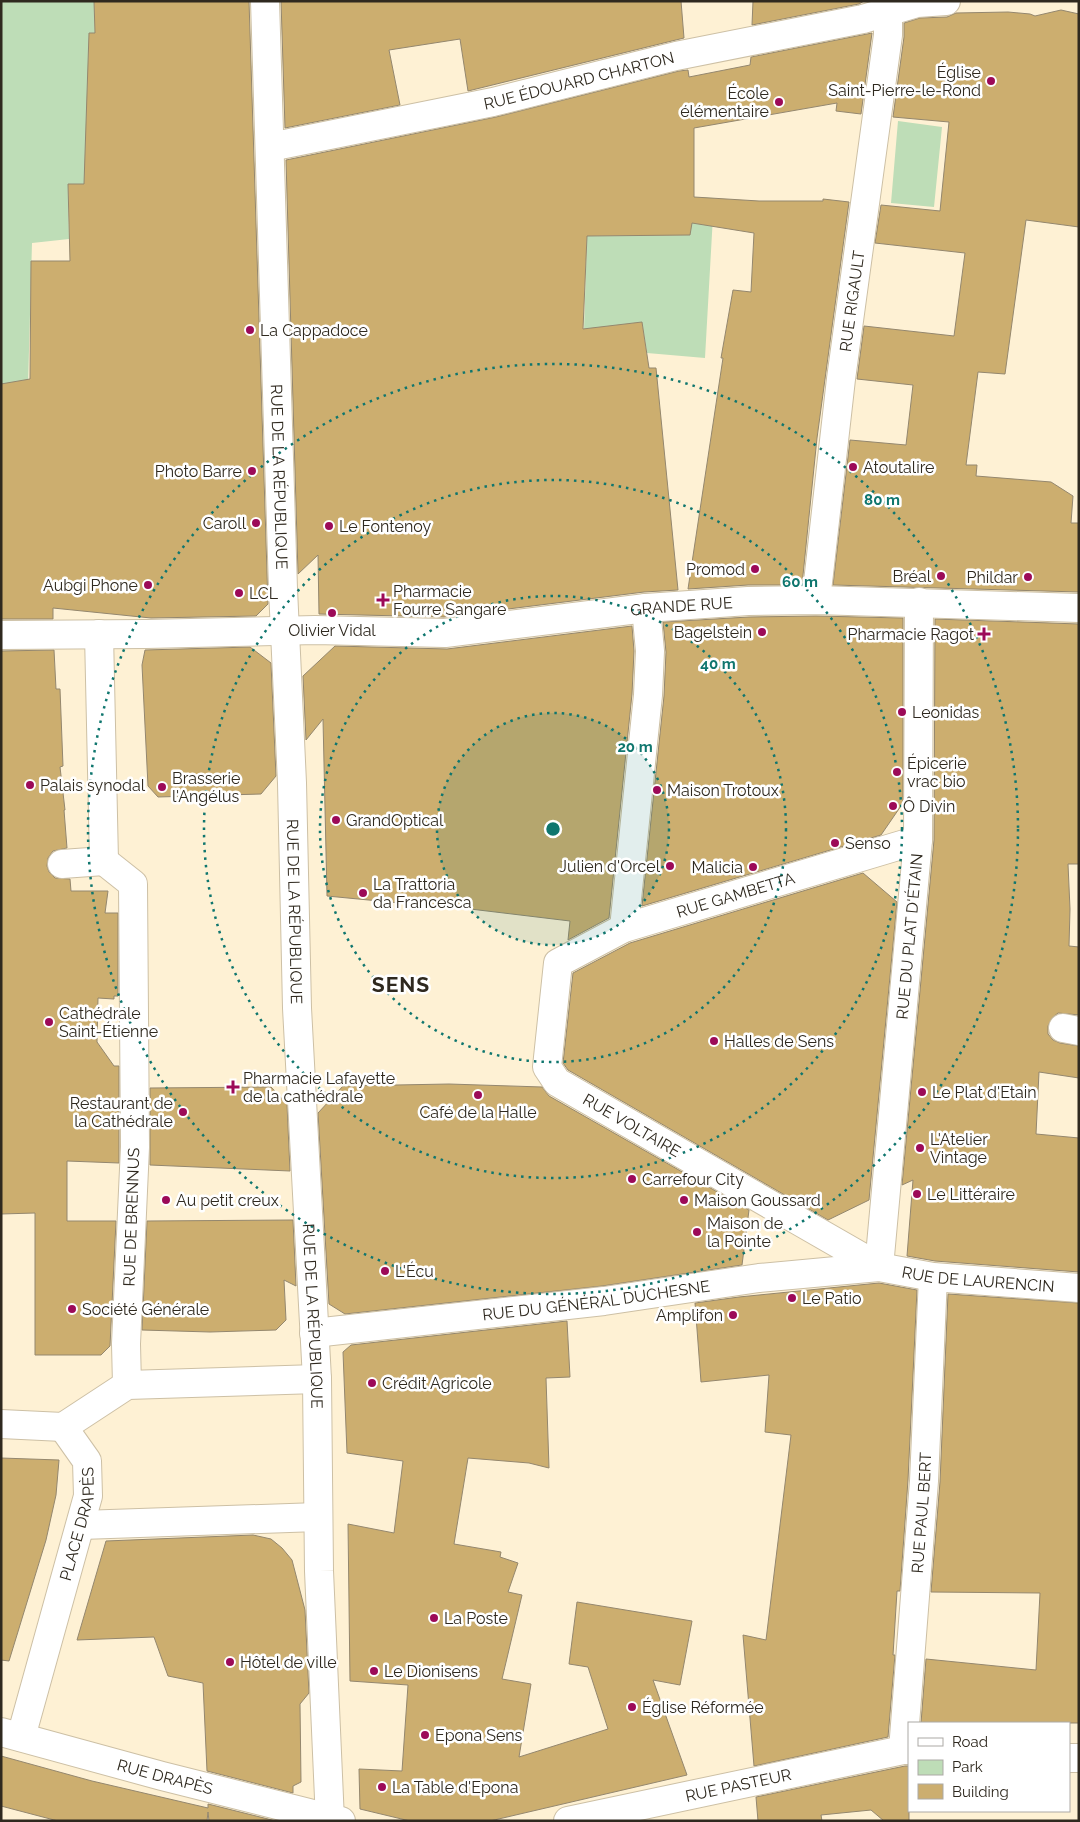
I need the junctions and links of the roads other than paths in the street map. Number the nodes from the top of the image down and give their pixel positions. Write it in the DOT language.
graph roads {
  1 [pos="265,1"];
  2 [pos="946,1"];
  3 [pos="888,6"];
  4 [pos="270,147"];
  5 [pos="816,600"];
  6 [pos="918,602"];
  7 [pos="646,608"];
  8 [pos="1079,608"];
  9 [pos="285,632"];
  10 [pos="100,634"];
  11 [pos="1,635"];
  12 [pos="918,840"];
  13 [pos="104,861"];
  14 [pos="62,864"];
  15 [pos="624,928"];
  16 [pos="547,1068"];
  17 [pos="879,1268"];
  18 [pos="933,1277"];
  19 [pos="1079,1288"];
  20 [pos="314,1333"];
  21 [pos="317,1379"];
  22 [pos="128,1385"];
  23 [pos="1,1424"];
  24 [pos="63,1427"];
  25 [pos="318,1517"];
  26 [pos="81,1525"];
  27 [pos="11,1735"];
  28 [pos="906,1750"];
  29 [pos="334,1820"];
  30 [pos="568,1821"];
  1 -- 4 [label="street, RUE DE LA RÉPUBLIQUE"];
  2 -- 3 [label="street, RUE ÉDOUARD CHARTON"];
  3 -- 4 [label="street, RUE ÉDOUARD CHARTON"];
  3 -- 5 [label="street, RUE RIGAULT"];
  4 -- 9 [label="street, RUE DE LA RÉPUBLIQUE"];
  5 -- 6 [label="street, GRANDE RUE"];
  5 -- 7 [label="street, GRANDE RUE"];
  6 -- 8 [label="street, GRANDE RUE"];
  6 -- 12 [label="street, RUE DU PLAT D'ÉTAIN"];
  7 -- 9 [label="street, GRANDE RUE"];
  7 -- 15 [label="street"];
  9 -- 10 [label="street, GRANDE RUE"];
  9 -- 20 [label="street, RUE DE LA RÉPUBLIQUE"];
  10 -- 11 [label="street, GRANDE RUE"];
  10 -- 13 [label="street"];
  12 -- 15 [label="street, RUE GAMBETTA"];
  12 -- 17 [label="street, RUE DU PLAT D'ÉTAIN"];
  13 -- 14 [label="street"];
  13 -- 22 [label="street, RUE DE BRENNUS"];
  15 -- 16 [label="street, RUE GAMBETTA"];
  16 -- 17 [label="street, RUE VOLTAIRE"];
  17 -- 18 [label="street, RUE DE LAURENCIN"];
  17 -- 20 [label="street, RUE DU GÉNÉRAL DUCHESNE"];
  18 -- 19 [label="street, RUE DE LAURENCIN"];
  18 -- 28 [label="street, RUE PAUL BERT"];
  20 -- 21 [label="street, RUE DE LA RÉPUBLIQUE"];
  21 -- 22 [label="street"];
  21 -- 25 [label="street, RUE DE LA RÉPUBLIQUE"];
  22 -- 24 [label="street"];
  23 -- 24 [label="street"];
  24 -- 26 [label="street, PLACE DRAPÈS"];
  25 -- 26 [label="street"];
  25 -- 29 [label="street, RUE DE LA RÉPUBLIQUE"];
  26 -- 27 [label="street, PLACE DRAPÈS"];
  27 -- 29 [label="street, RUE DRAPÈS"];
  28 -- 30 [label="street, RUE PASTEUR"];
}
